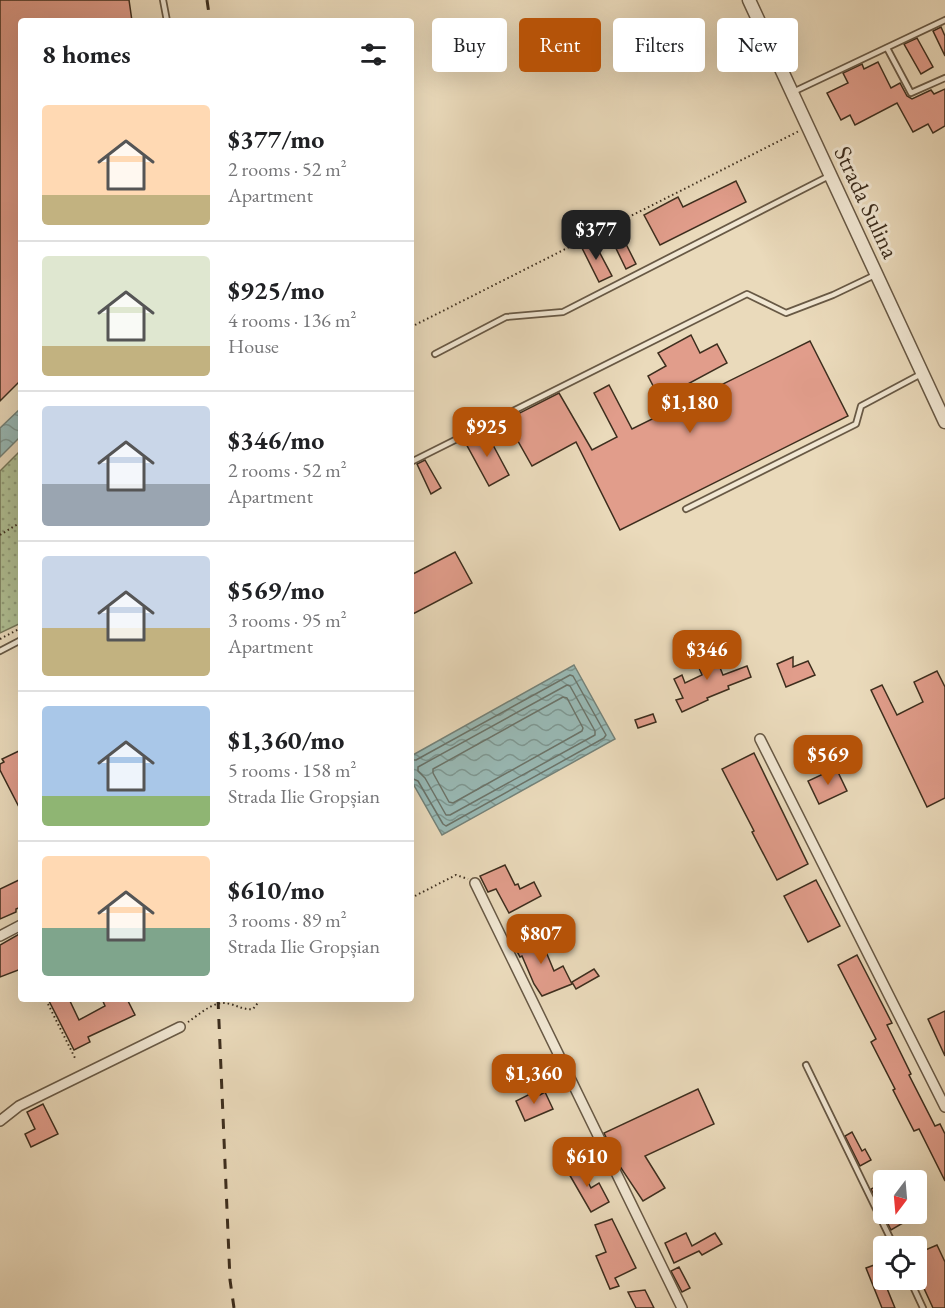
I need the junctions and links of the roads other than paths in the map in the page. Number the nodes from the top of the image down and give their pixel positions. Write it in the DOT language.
graph roads {
  1 [pos="163,0"];
  2 [pos="749,0"];
  3 [pos="166,18"];
  4 [pos="945,20"];
  5 [pos="887,48"];
  6 [pos="945,78"];
  7 [pos="793,92"];
  8 [pos="831,175"];
  9 [pos="878,274"];
  10 [pos="435,354"];
  11 [pos="923,373"];
  12 [pos="945,422"];
  13 [pos="414,460"];
  14 [pos="686,509"];
  15 [pos="18,642"];
  16 [pos="0,651"];
  17 [pos="760,739"];
  18 [pos="475,883"];
  19 [pos="18,927"];
  20 [pos="0,936"];
  21 [pos="180,1027"];
  22 [pos="806,1065"];
  23 [pos="945,1107"];
  24 [pos="0,1121"];
  25 [pos="889,1236"];
  26 [pos="915,1290"];
  27 [pos="682,1308"];
  28 [pos="923,1308"];
  1 -- 3 [label="lane"];
  2 -- 7 [label="street, Strada Sulina"];
  4 -- 5 [label="lane"];
  5 -- 6 [label="lane"];
  5 -- 7 [label="lane"];
  7 -- 8 [label="street, Strada Sulina"];
  8 -- 9 [label="street, Strada Sulina"];
  8 -- 10 [label="lane"];
  9 -- 11 [label="street, Strada Sulina"];
  9 -- 13 [label="lane"];
  11 -- 12 [label="street, Strada Sulina"];
  11 -- 14 [label="lane"];
  15 -- 16 [label="lane"];
  17 -- 23 [label="street"];
  18 -- 27 [label="street"];
  19 -- 20 [label="street"];
  21 -- 24 [label="street"];
  22 -- 25 [label="lane"];
  26 -- 28 [label="lane"];
}
